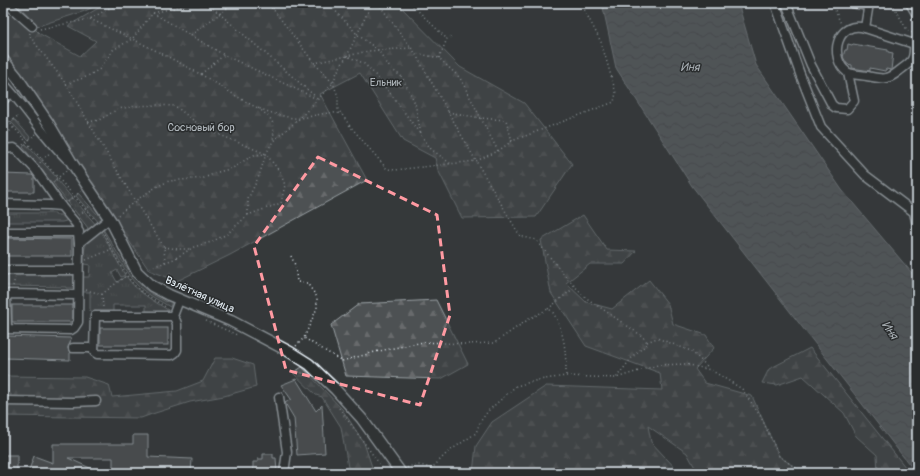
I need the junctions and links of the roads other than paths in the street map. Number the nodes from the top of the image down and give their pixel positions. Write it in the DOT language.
graph roads {
  1 [pos="6,3"];
  2 [pos="775,3"];
  3 [pos="786,3"];
  4 [pos="852,3"];
  5 [pos="910,3"];
  6 [pos="868,5"];
  7 [pos="917,15"];
  8 [pos="32,26"];
  9 [pos="865,28"];
  10 [pos="916,44"];
  11 [pos="3,60"];
  12 [pos="848,72"];
  13 [pos="3,83"];
  14 [pos="12,93"];
  15 [pos="3,100"];
  16 [pos="3,149"];
  17 [pos="72,164"];
  18 [pos="3,204"];
  19 [pos="61,206"];
  20 [pos="110,220"];
  21 [pos="917,226"];
  22 [pos="3,232"];
  23 [pos="79,232"];
  24 [pos="79,243"];
  25 [pos="78,266"];
  26 [pos="3,270"];
  27 [pos="78,291"];
  28 [pos="179,300"];
  29 [pos="174,314"];
  30 [pos="73,348"];
  31 [pos="94,348"];
  32 [pos="279,397"];
  33 [pos="96,400"];
  34 [pos="3,401"];
  35 [pos="400,472"];
  36 [pos="284,473"];
  1 -- 8 [label="street"];
  2 -- 21 [label="street"];
  3 -- 12 [label="street"];
  4 -- 6 [label="street"];
  5 -- 7 [label="street"];
  6 -- 9 [label="street"];
  9 -- 10 [label="street"];
  9 -- 12 [label="street"];
  10 -- 12 [label="street"];
  11 -- 17 [label="main road, Взлётная улица"];
  13 -- 14 [label="street"];
  14 -- 15 [label="street"];
  14 -- 17 [label="street"];
  16 -- 19 [label="street"];
  17 -- 20 [label="main road, Взлётная улица"];
  18 -- 19 [label="street"];
  19 -- 23 [label="street"];
  20 -- 24 [label="street"];
  20 -- 28 [label="main road, Взлётная улица"];
  22 -- 23 [label="street"];
  23 -- 24 [label="street"];
  24 -- 25 [label="street"];
  25 -- 26 [label="street"];
  25 -- 27 [label="street"];
  27 -- 27 [label="street"];
  28 -- 29 [label="street"];
  28 -- 35 [label="main road, Взлётная улица"];
  29 -- 31 [label="street"];
  29 -- 31 [label="street"];
  30 -- 31 [label="street"];
  32 -- 36 [label="street"];
  33 -- 34 [label="street"];
}
